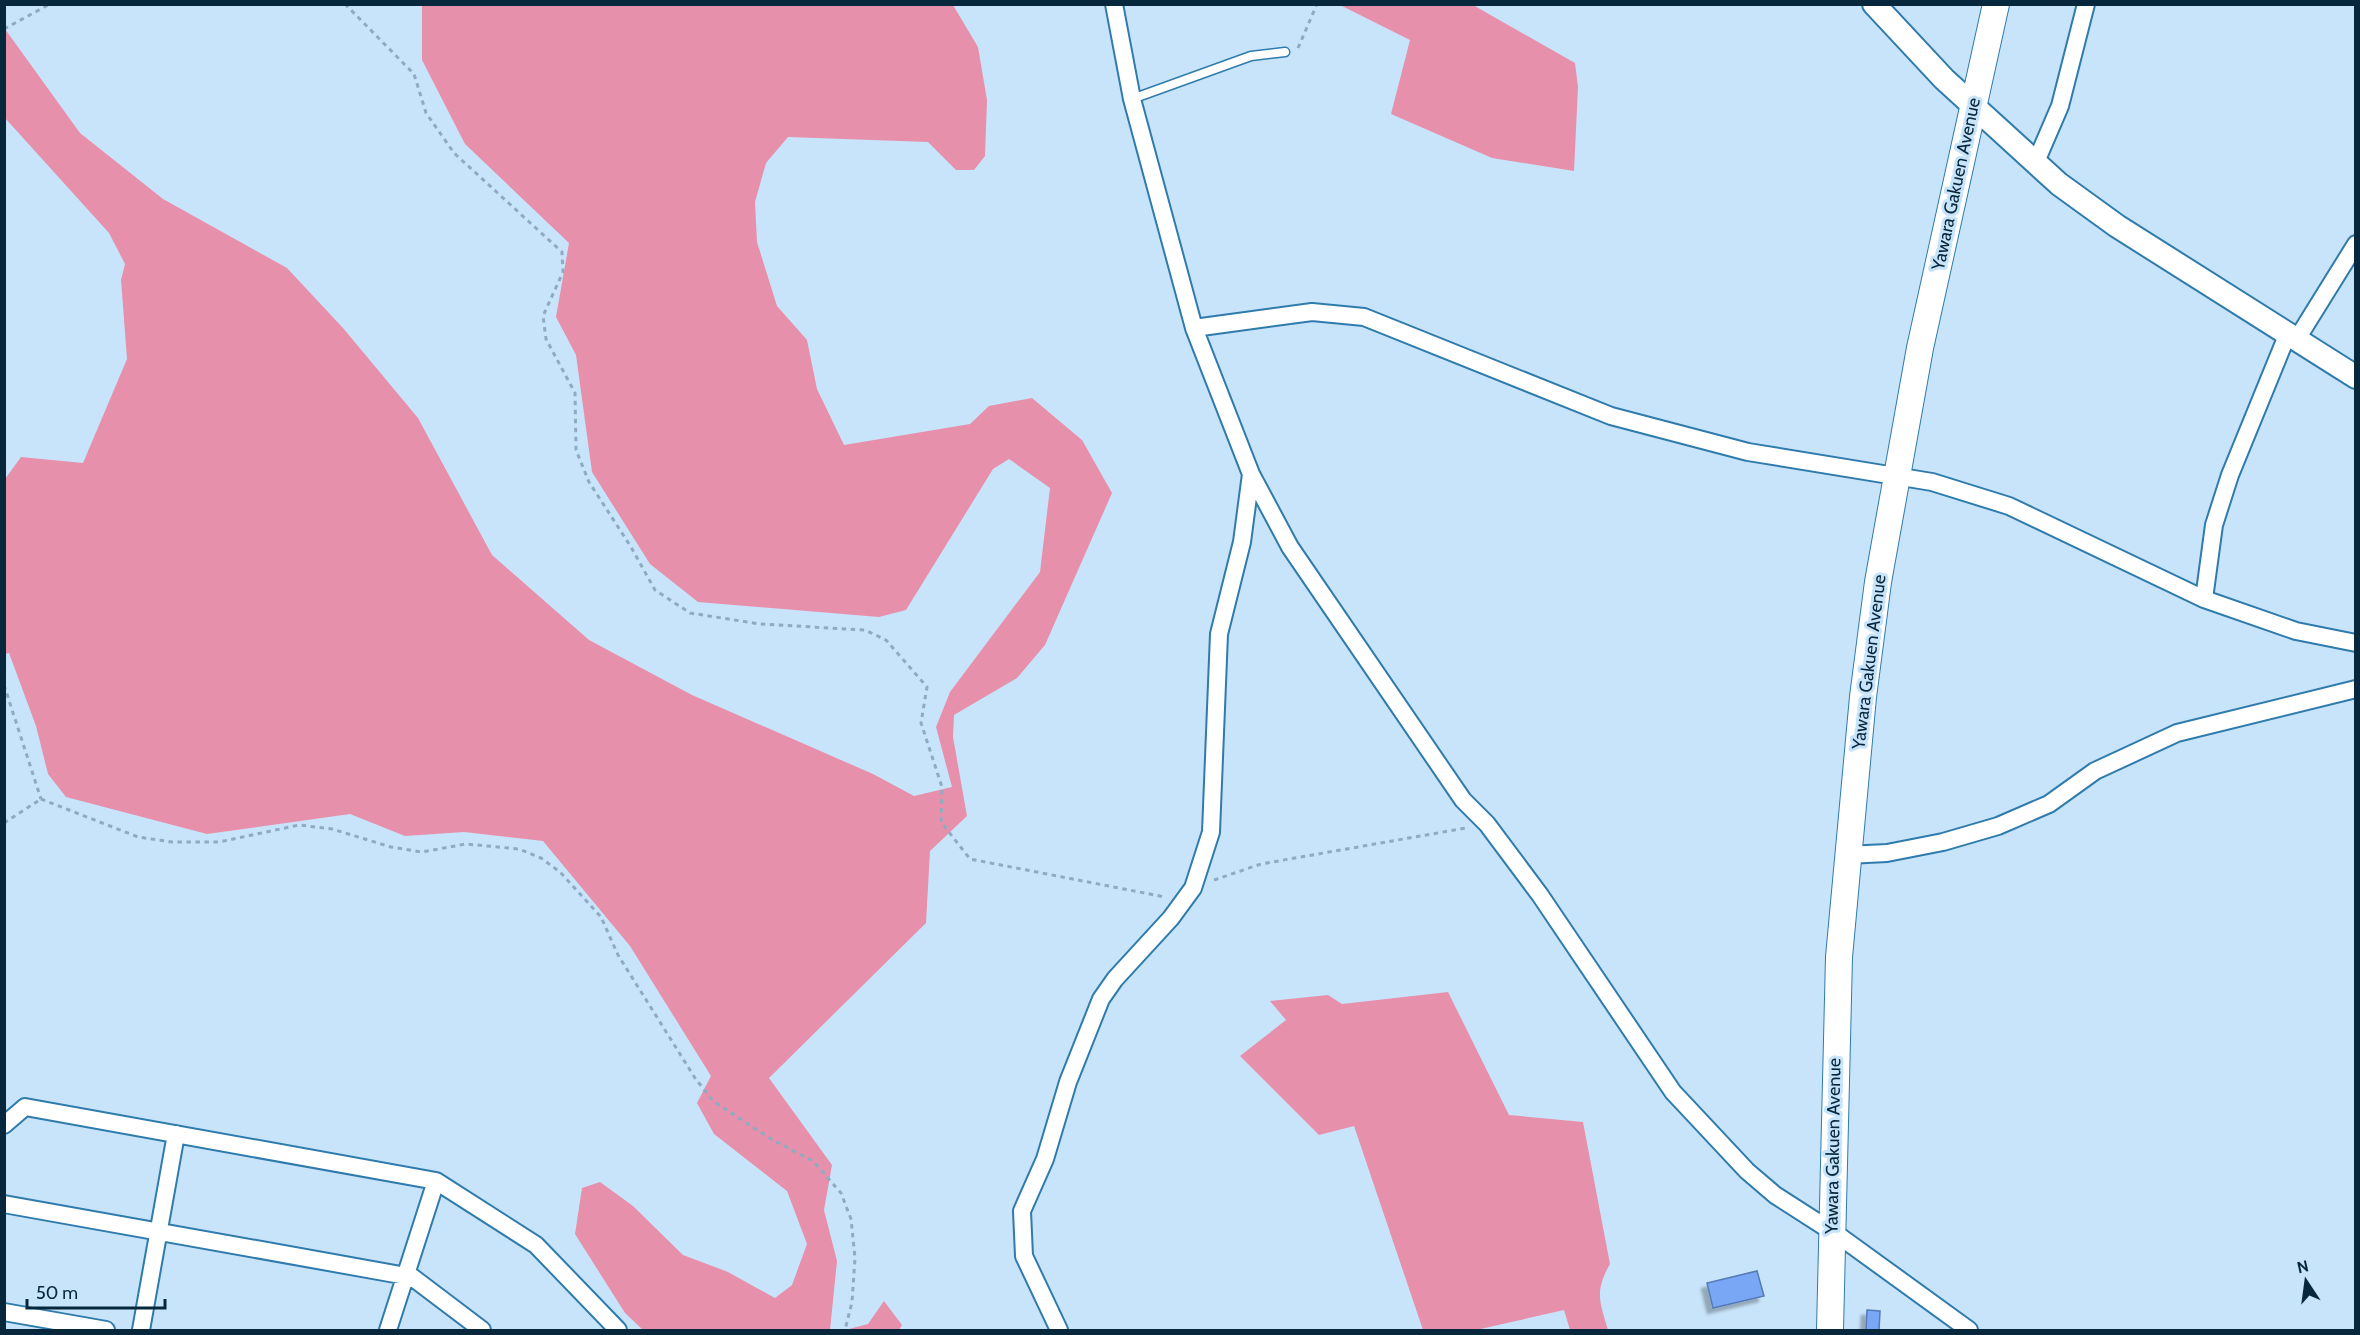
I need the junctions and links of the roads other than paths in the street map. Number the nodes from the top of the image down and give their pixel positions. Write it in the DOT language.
graph roads {
  1 [pos="1114,4"];
  2 [pos="1874,4"];
  3 [pos="1996,4"];
  4 [pos="2086,4"];
  5 [pos="1285,52"];
  6 [pos="1132,99"];
  7 [pos="1973,106"];
  8 [pos="2035,164"];
  9 [pos="2355,244"];
  10 [pos="1194,328"];
  11 [pos="2293,336"];
  12 [pos="2355,377"];
  13 [pos="1251,474"];
  14 [pos="1897,478"];
  15 [pos="2204,599"];
  16 [pos="2355,643"];
  17 [pos="2355,689"];
  18 [pos="1847,855"];
  19 [pos="4,1125"];
  20 [pos="176,1134"];
  21 [pos="436,1181"];
  22 [pos="4,1204"];
  23 [pos="159,1230"];
  24 [pos="1831,1231"];
  25 [pos="404,1276"];
  26 [pos="4,1312"];
  27 [pos="75,1328"];
  28 [pos="106,1330"];
  29 [pos="141,1330"];
  30 [pos="388,1330"];
  31 [pos="482,1330"];
  32 [pos="618,1330"];
  33 [pos="1059,1330"];
  34 [pos="1830,1330"];
  35 [pos="1969,1330"];
  1 -- 6 [label="street"];
  2 -- 7 [label="street"];
  3 -- 7 [label="main road, Yawara Gakuen Avenue"];
  4 -- 8 [label="street"];
  5 -- 6 [label="lane"];
  6 -- 10 [label="street"];
  7 -- 8 [label="street"];
  7 -- 14 [label="main road, Yawara Gakuen Avenue"];
  8 -- 11 [label="street"];
  9 -- 11 [label="street"];
  10 -- 13 [label="street"];
  10 -- 14 [label="street"];
  11 -- 12 [label="street"];
  11 -- 15 [label="street"];
  13 -- 24 [label="street"];
  13 -- 33 [label="street"];
  14 -- 15 [label="street"];
  14 -- 18 [label="main road, Yawara Gakuen Avenue"];
  15 -- 16 [label="street"];
  17 -- 18 [label="street"];
  18 -- 24 [label="main road, Yawara Gakuen Avenue"];
  19 -- 20 [label="street"];
  20 -- 21 [label="street"];
  20 -- 23 [label="street"];
  21 -- 25 [label="street"];
  21 -- 32 [label="street"];
  22 -- 23 [label="street"];
  23 -- 25 [label="street"];
  23 -- 29 [label="street"];
  24 -- 34 [label="main road, Yawara Gakuen Avenue"];
  24 -- 35 [label="street"];
  25 -- 30 [label="street"];
  25 -- 31 [label="street"];
  26 -- 27 [label="street"];
  27 -- 28 [label="street"];
}
